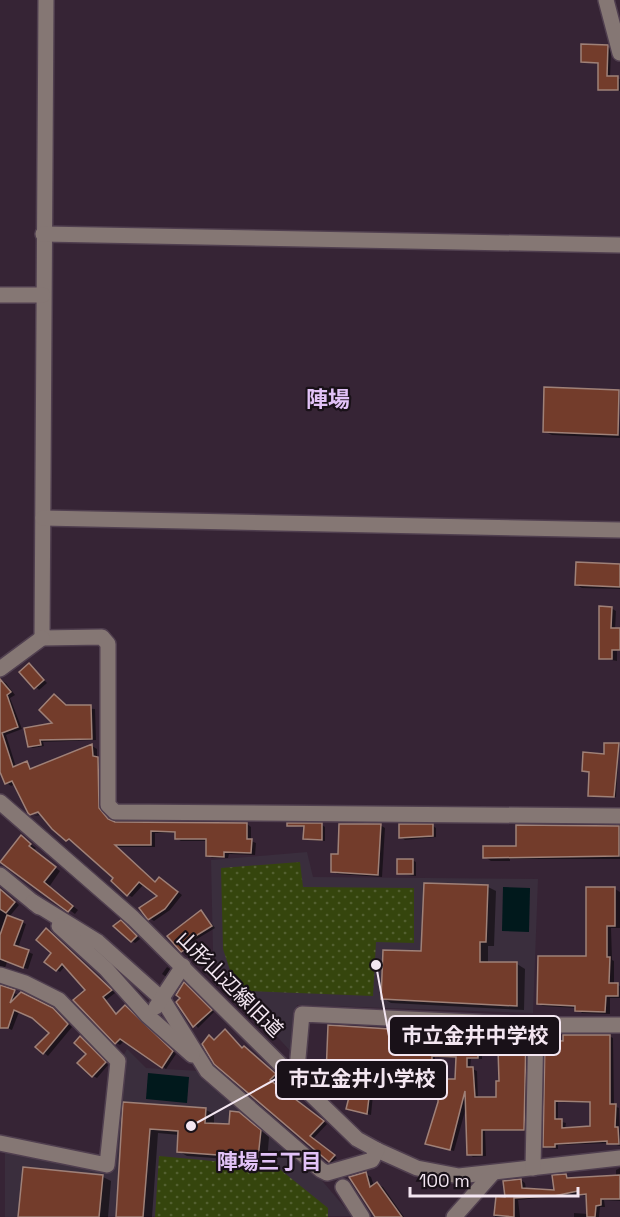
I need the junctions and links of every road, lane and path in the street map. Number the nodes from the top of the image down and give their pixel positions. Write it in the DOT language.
graph roads {
  1 [pos="46,0"];
  2 [pos="606,0"];
  3 [pos="616,25"];
  4 [pos="620,52"];
  5 [pos="43,234"];
  6 [pos="620,245"];
  7 [pos="0,295"];
  8 [pos="43,295"];
  9 [pos="43,518"];
  10 [pos="620,530"];
  11 [pos="42,638"];
  12 [pos="0,669"];
  13 [pos="0,802"];
  14 [pos="620,816"];
  15 [pos="0,875"];
  16 [pos="33,902"];
  17 [pos="183,966"];
  18 [pos="0,975"];
  19 [pos="163,1000"];
  20 [pos="148,1016"];
  21 [pos="536,1025"];
  22 [pos="620,1025"];
  23 [pos="207,1071"];
  24 [pos="296,1080"];
  25 [pos="0,1143"];
  26 [pos="377,1150"];
  27 [pos="620,1158"];
  28 [pos="533,1168"];
  29 [pos="492,1174"];
  30 [pos="343,1187"];
  31 [pos="362,1217"];
  32 [pos="454,1217"];
  1 -- 5 [label="street"];
  2 -- 3 [label="street"];
  3 -- 4 [label="street"];
  5 -- 6 [label="street"];
  5 -- 8 [label="street"];
  7 -- 8 [label="street"];
  8 -- 9 [label="street"];
  9 -- 10 [label="street"];
  9 -- 11 [label="street"];
  11 -- 12 [label="street"];
  11 -- 14 [label="street"];
  13 -- 17 [label="street, 山形山辺線旧道"];
  15 -- 16 [label="street"];
  16 -- 19 [label="street"];
  16 -- 20 [label="street"];
  17 -- 19 [label="street"];
  17 -- 24 [label="street, 山形山辺線旧道"];
  18 -- 25 [label="street"];
  19 -- 20 [label="street"];
  19 -- 23 [label="street"];
  20 -- 23 [label="street"];
  21 -- 22 [label="street"];
  21 -- 24 [label="street"];
  21 -- 28 [label="street"];
  23 -- 26 [label="street"];
  24 -- 26 [label="street, 山形山辺線旧道"];
  26 -- 29 [label="street, 山形山辺線旧道"];
  27 -- 28 [label="street, 山形山辺線旧道"];
  28 -- 29 [label="street, 山形山辺線旧道"];
  29 -- 32 [label="street"];
  30 -- 31 [label="street"];
}
